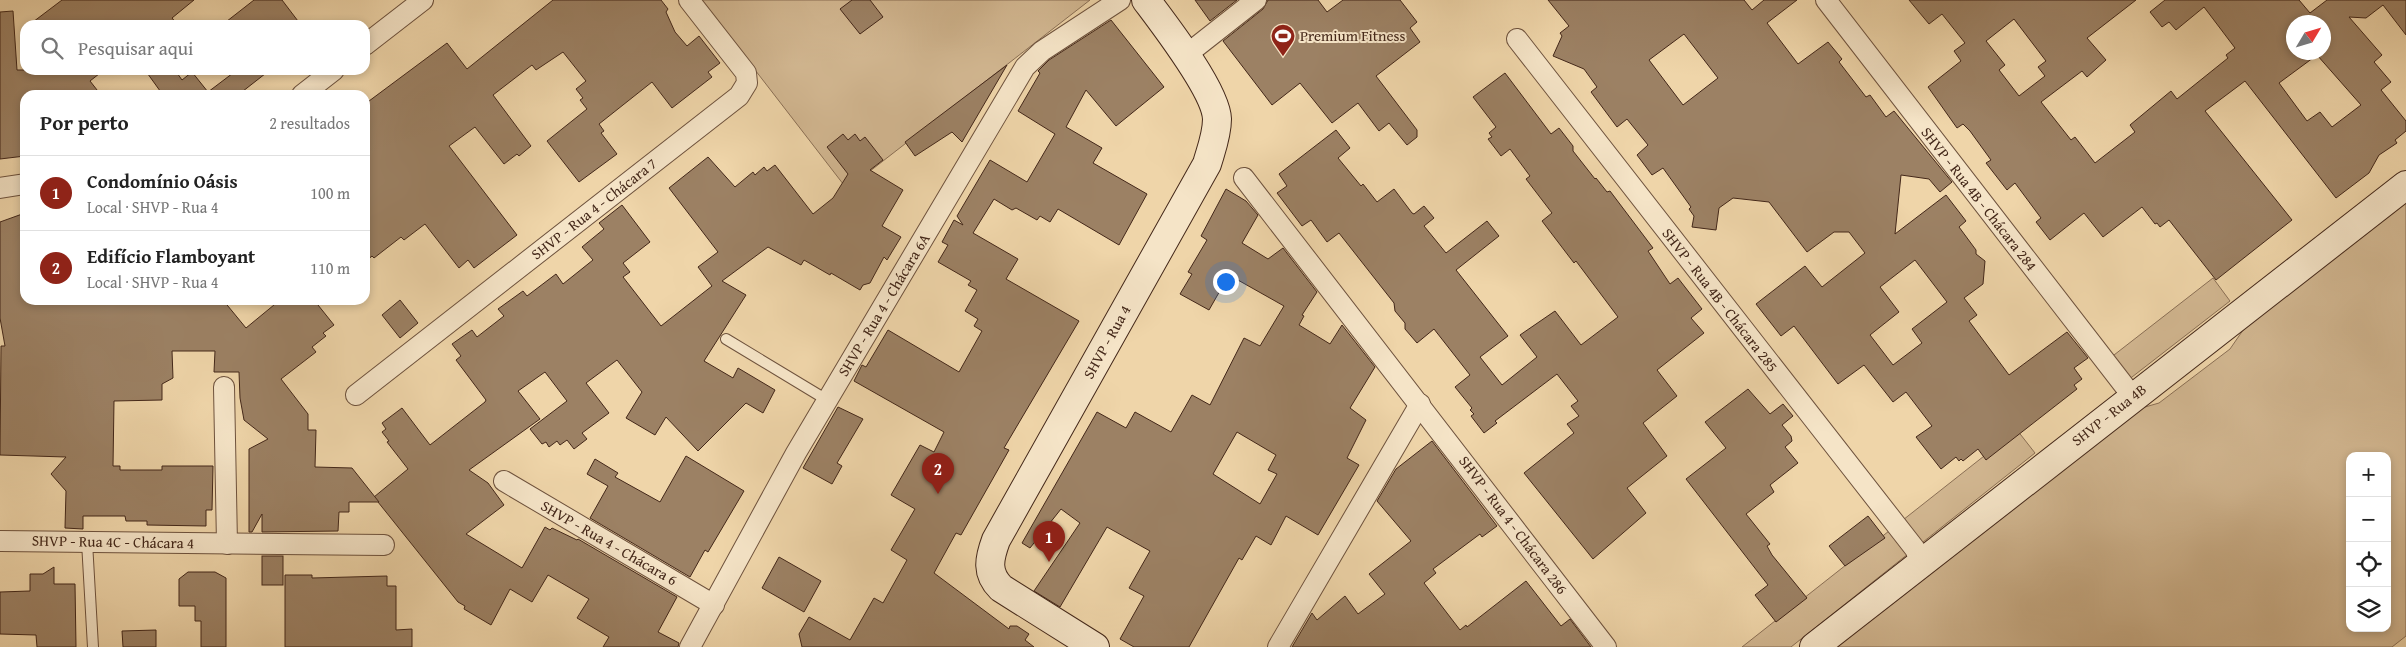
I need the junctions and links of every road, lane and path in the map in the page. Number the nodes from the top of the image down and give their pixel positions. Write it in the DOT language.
graph roads {
  1 [pos="423,0"];
  2 [pos="689,0"];
  3 [pos="1120,0"];
  4 [pos="1146,0"];
  5 [pos="1256,0"];
  6 [pos="1826,0"];
  7 [pos="1517,39"];
  8 [pos="370,41"];
  9 [pos="1186,55"];
  10 [pos="328,75"];
  11 [pos="308,90"];
  12 [pos="1244,178"];
  13 [pos="20,185"];
  14 [pos="2406,185"];
  15 [pos="0,188"];
  16 [pos="726,339"];
  17 [pos="224,387"];
  18 [pos="356,396"];
  19 [pos="2132,398"];
  20 [pos="827,400"];
  21 [pos="1420,404"];
  22 [pos="504,480"];
  23 [pos="0,541"];
  24 [pos="87,542"];
  25 [pos="226,544"];
  26 [pos="384,545"];
  27 [pos="1922,562"];
  28 [pos="714,605"];
  29 [pos="93,647"];
  30 [pos="690,647"];
  31 [pos="1095,647"];
  32 [pos="1278,647"];
  33 [pos="1606,647"];
  34 [pos="1814,647"];
  1 -- 8 [label="street"];
  2 -- 18 [label="street, SHVP - Rua 4 - Chácara 7"];
  3 -- 20 [label="street, SHVP - Rua 4 - Chácara 6A"];
  4 -- 9 [label="street, SHVP - Rua 4"];
  5 -- 9 [label="street"];
  6 -- 19 [label="street, SHVP - Rua 4B - Chácara 284"];
  7 -- 27 [label="street, SHVP - Rua 4B - Chácara 285"];
  9 -- 31 [label="street, SHVP - Rua 4"];
  10 -- 11 [label="street"];
  12 -- 21 [label="street, SHVP - Rua 4 - Chácara 286"];
  13 -- 15 [label="street"];
  14 -- 19 [label="street, SHVP - Rua 4B"];
  16 -- 20 [label="lane"];
  17 -- 25 [label="street"];
  19 -- 27 [label="street, SHVP - Rua 4B"];
  20 -- 28 [label="street, SHVP - Rua 4 - Chácara 6A"];
  21 -- 32 [label="street"];
  21 -- 33 [label="street, SHVP - Rua 4 - Chácara 286"];
  22 -- 28 [label="street, SHVP - Rua 4 - Chácara 6"];
  23 -- 24 [label="street, SHVP - Rua 4C - Chácara 4"];
  24 -- 25 [label="street, SHVP - Rua 4C - Chácara 4"];
  24 -- 29 [label="lane"];
  25 -- 26 [label="street, SHVP - Rua 4C - Chácara 4"];
  27 -- 34 [label="street, SHVP - Rua 4B"];
  28 -- 30 [label="street, SHVP - Rua 4 - Chácara 6A"];
}
